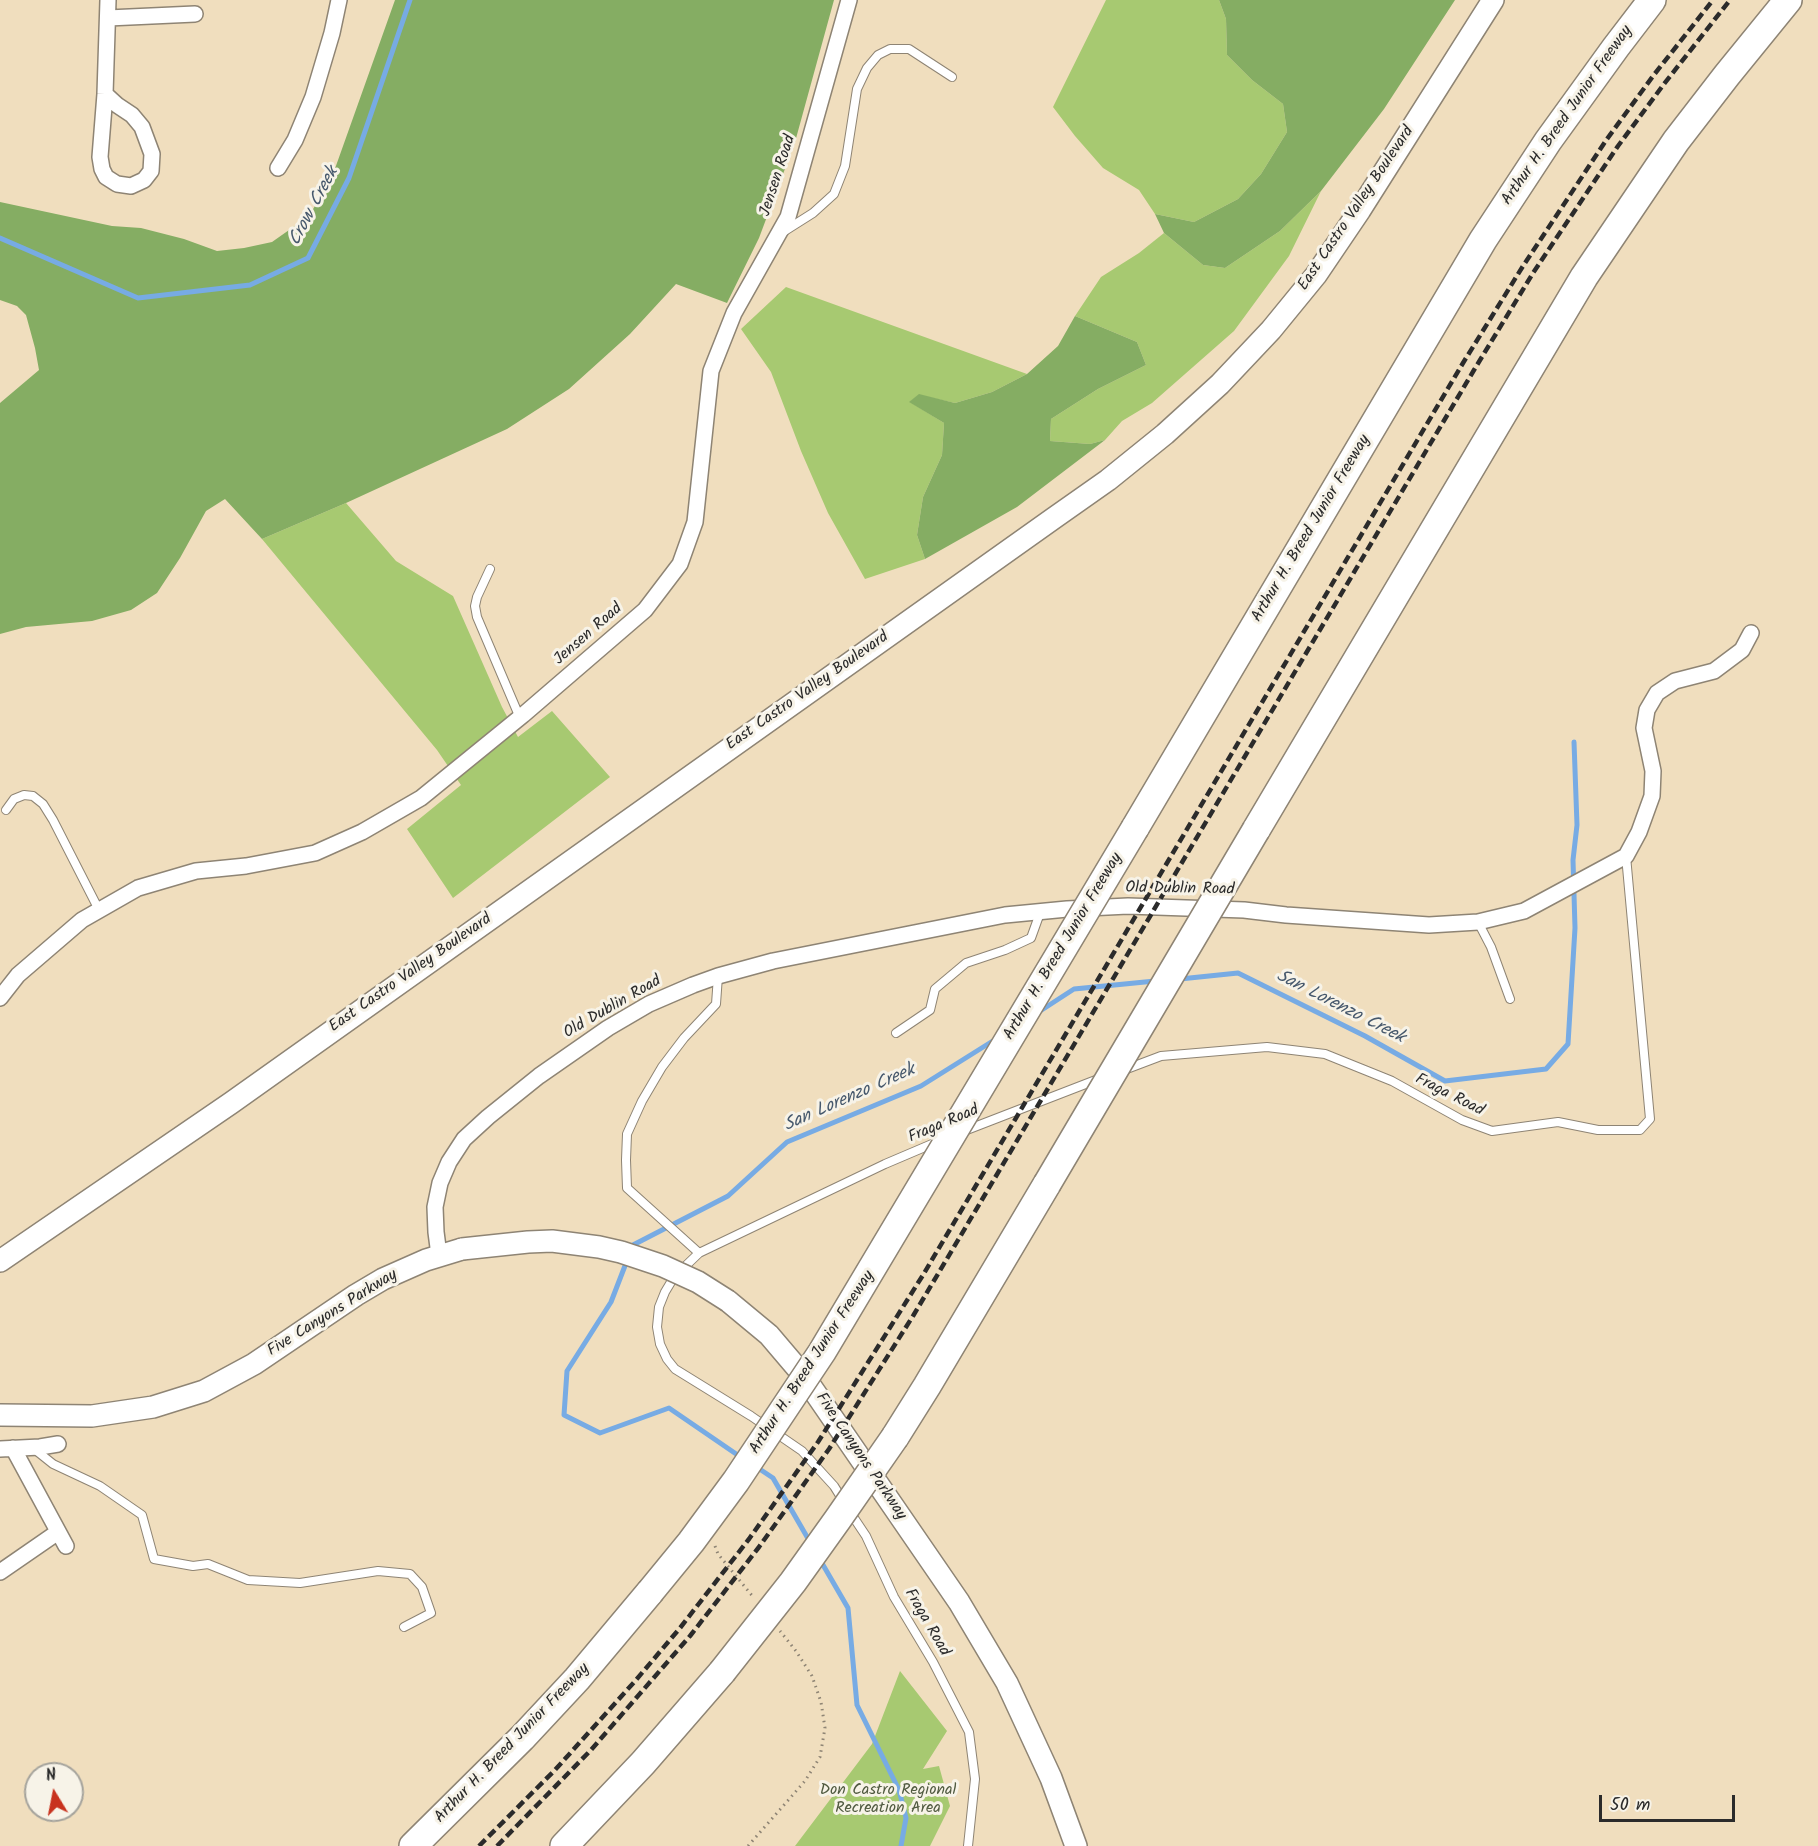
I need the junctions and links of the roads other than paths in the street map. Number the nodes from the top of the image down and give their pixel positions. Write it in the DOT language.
graph roads {
  1 [pos="108,0"];
  2 [pos="339,0"];
  3 [pos="849,0"];
  4 [pos="1493,0"];
  5 [pos="1652,0"];
  6 [pos="1788,0"];
  7 [pos="195,14"];
  8 [pos="108,18"];
  9 [pos="952,77"];
  10 [pos="105,94"];
  11 [pos="278,168"];
  12 [pos="777,236"];
  13 [pos="490,569"];
  14 [pos="1751,633"];
  15 [pos="520,717"];
  16 [pos="6,810"];
  17 [pos="1626,856"];
  18 [pos="99,910"];
  19 [pos="1040,913"];
  20 [pos="1478,922"];
  21 [pos="718,976"];
  22 [pos="0,998"];
  23 [pos="1510,999"];
  24 [pos="896,1033"];
  25 [pos="699,1253"];
  26 [pos="439,1255"];
  27 [pos="0,1261"];
  28 [pos="0,1414"];
  29 [pos="58,1444"];
  30 [pos="32,1447"];
  31 [pos="7,1448"];
  32 [pos="58,1532"];
  33 [pos="66,1546"];
  34 [pos="0,1572"];
  35 [pos="404,1627"];
  36 [pos="413,1846"];
  37 [pos="564,1846"];
  38 [pos="968,1846"];
  39 [pos="1076,1846"];
  1 -- 8 [label="street"];
  2 -- 11 [label="street"];
  3 -- 12 [label="street, Jensen Road"];
  4 -- 27 [label="main road, East Castro Valley Boulevard"];
  5 -- 36 [label="highway, Arthur H. Breed Junior Freeway, bridge"];
  6 -- 37 [label="highway, bridge"];
  7 -- 8 [label="street"];
  8 -- 10 [label="street"];
  9 -- 12 [label="lane"];
  10 -- 10 [label="street"];
  12 -- 15 [label="street, Jensen Road"];
  13 -- 15 [label="lane"];
  14 -- 17 [label="street"];
  15 -- 18 [label="street, Jensen Road"];
  16 -- 18 [label="lane"];
  17 -- 20 [label="street, Old Dublin Road"];
  17 -- 25 [label="lane, Fraga Road"];
  18 -- 22 [label="street, Jensen Road"];
  19 -- 20 [label="street, Old Dublin Road"];
  19 -- 21 [label="street, Old Dublin Road"];
  19 -- 24 [label="lane"];
  20 -- 23 [label="lane"];
  21 -- 25 [label="lane"];
  21 -- 26 [label="street, Old Dublin Road"];
  25 -- 38 [label="lane, Fraga Road"];
  26 -- 28 [label="main road, Five Canyons Parkway"];
  26 -- 39 [label="main road, Five Canyons Parkway, bridge"];
  29 -- 30 [label="street"];
  30 -- 31 [label="street"];
  30 -- 35 [label="lane"];
  31 -- 32 [label="street"];
  32 -- 33 [label="street"];
  32 -- 34 [label="street"];
}
